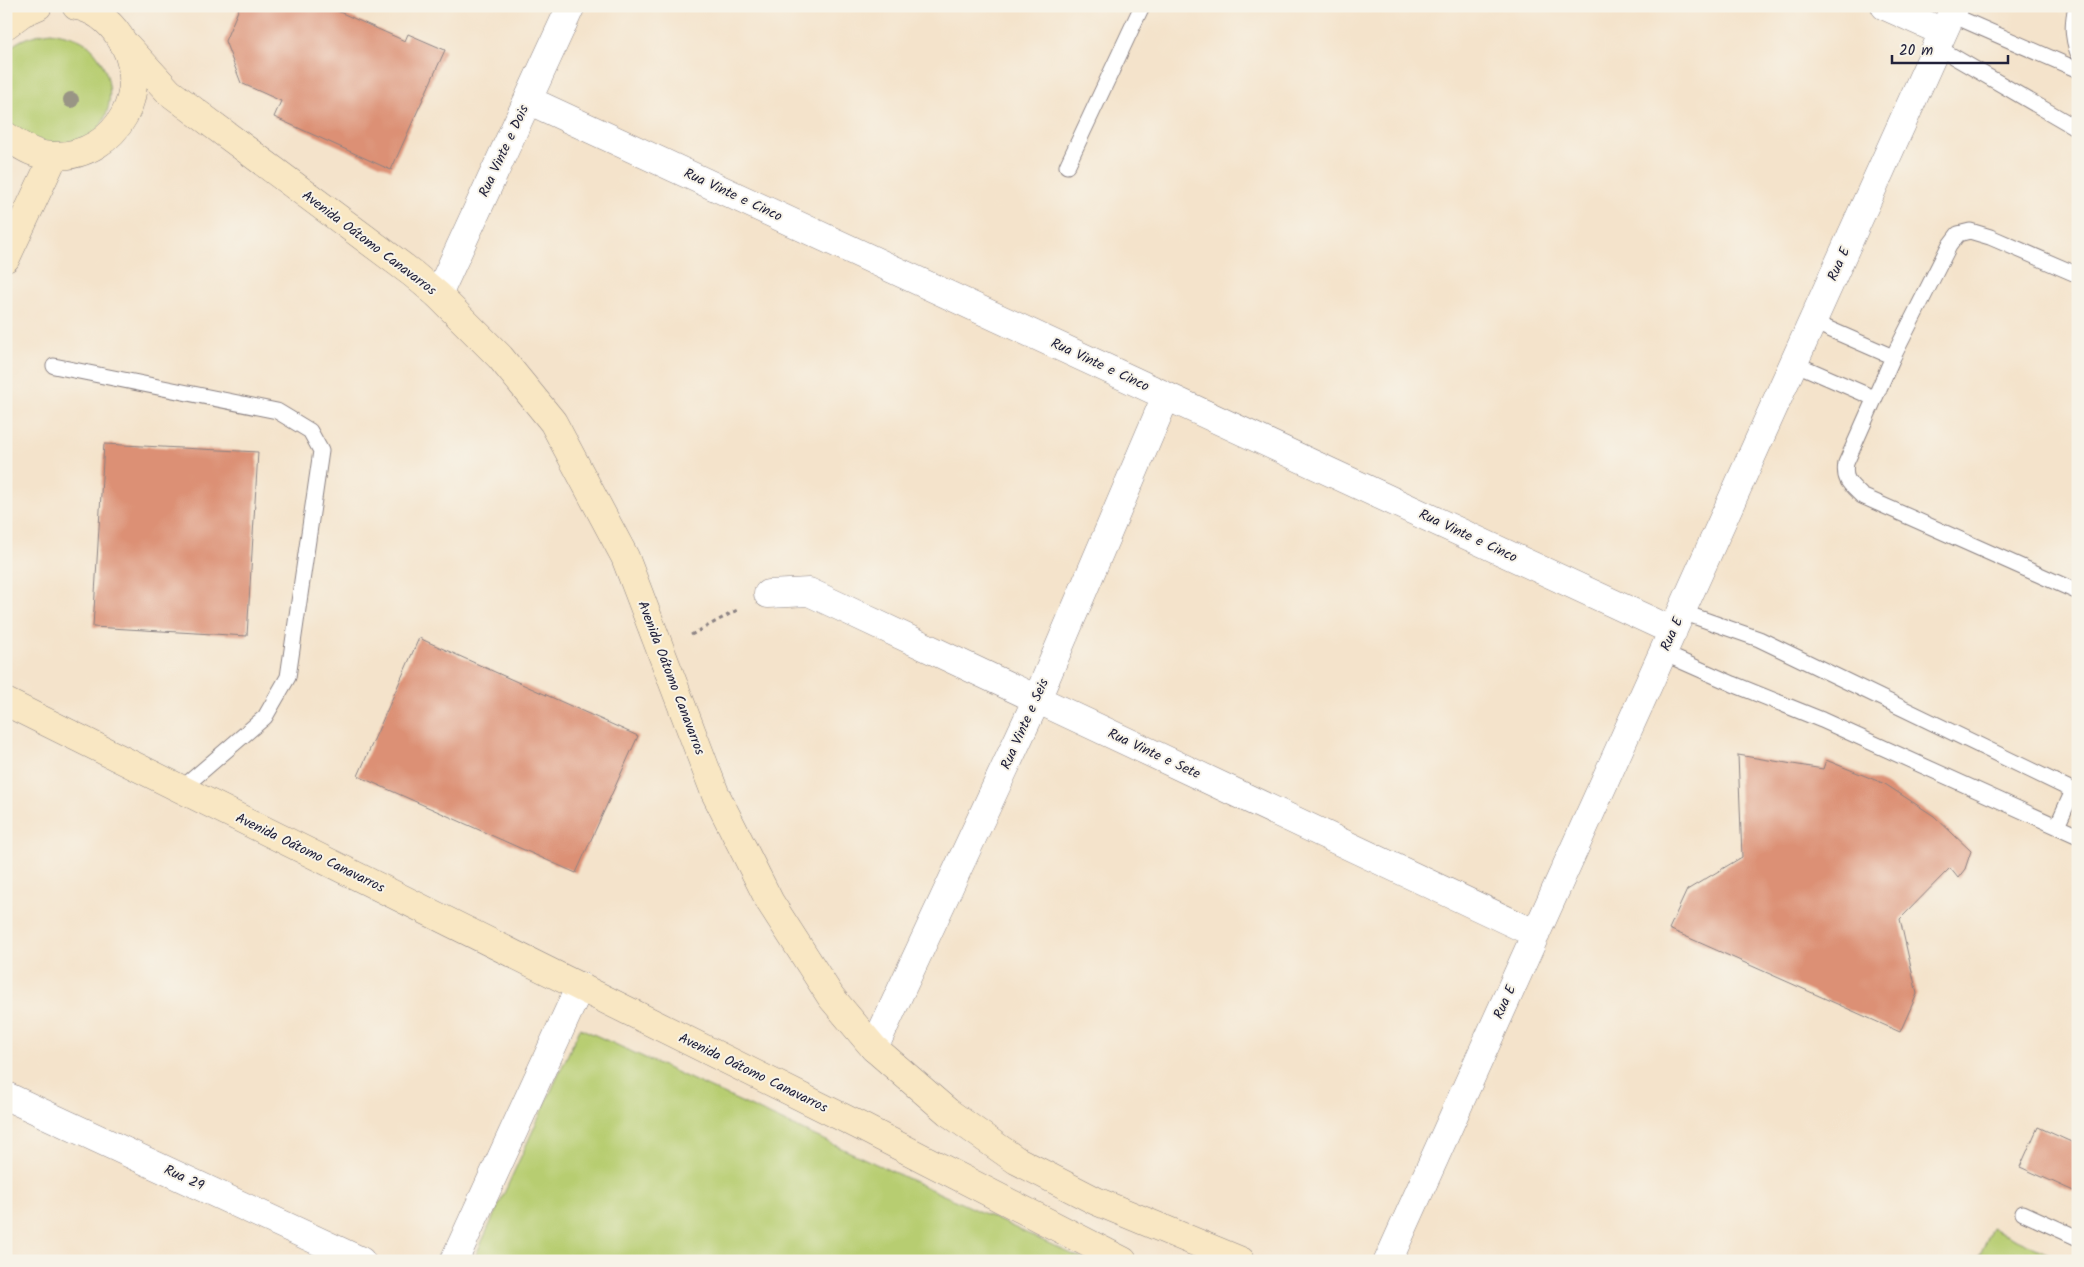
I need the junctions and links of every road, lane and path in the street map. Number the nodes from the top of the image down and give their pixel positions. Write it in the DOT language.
graph roads {
  1 [pos="76,6"];
  2 [pos="571,6"];
  3 [pos="1142,6"];
  4 [pos="1885,6"];
  5 [pos="2076,6"];
  6 [pos="1947,25"];
  7 [pos="121,26"];
  8 [pos="2078,53"];
  9 [pos="2078,70"];
  10 [pos="528,100"];
  11 [pos="2078,129"];
  12 [pos="6,136"];
  13 [pos="54,156"];
  14 [pos="1067,166"];
  15 [pos="6,258"];
  16 [pos="2078,275"];
  17 [pos="438,295"];
  18 [pos="1813,322"];
  19 [pos="1893,357"];
  20 [pos="1794,363"];
  21 [pos="54,366"];
  22 [pos="1166,396"];
  23 [pos="1874,398"];
  24 [pos="2078,592"];
  25 [pos="768,594"];
  26 [pos="1673,632"];
  27 [pos="661,651"];
  28 [pos="1037,699"];
  29 [pos="6,702"];
  30 [pos="183,790"];
  31 [pos="2075,792"];
  32 [pos="2057,826"];
  33 [pos="2078,836"];
  34 [pos="1536,934"];
  35 [pos="580,986"];
  36 [pos="874,1048"];
  37 [pos="6,1096"];
  38 [pos="2022,1213"];
  39 [pos="2078,1238"];
  40 [pos="361,1261"];
  41 [pos="454,1261"];
  42 [pos="1122,1261"];
  43 [pos="1241,1261"];
  44 [pos="1388,1261"];
  1 -- 7 [label="main road, Avenida Oátomo Canavarros"];
  2 -- 10 [label="street, Rua Vinte e Dois"];
  3 -- 14 [label="lane"];
  4 -- 6 [label="street"];
  5 -- 8 [label="lane"];
  6 -- 9 [label="lane"];
  6 -- 11 [label="lane"];
  6 -- 18 [label="street, Rua E"];
  7 -- 13 [label="main road"];
  7 -- 17 [label="main road, Avenida Oátomo Canavarros"];
  10 -- 17 [label="street, Rua Vinte e Dois"];
  10 -- 22 [label="street, Rua Vinte e Cinco"];
  12 -- 13 [label="main road"];
  13 -- 15 [label="main road"];
  16 -- 19 [label="lane"];
  17 -- 27 [label="main road, Avenida Oátomo Canavarros"];
  18 -- 19 [label="lane"];
  18 -- 20 [label="street, Rua E"];
  19 -- 23 [label="lane"];
  20 -- 23 [label="lane"];
  20 -- 26 [label="street, Rua E"];
  21 -- 30 [label="lane"];
  22 -- 26 [label="street, Rua Vinte e Cinco"];
  22 -- 28 [label="street, Rua Vinte e Seis"];
  23 -- 24 [label="lane"];
  25 -- 27 [label="path"];
  25 -- 28 [label="street, Rua Vinte e Sete"];
  26 -- 31 [label="lane"];
  26 -- 32 [label="lane"];
  26 -- 34 [label="street, Rua E"];
  27 -- 36 [label="main road, Avenida Oátomo Canavarros"];
  28 -- 34 [label="street, Rua Vinte e Sete"];
  28 -- 36 [label="street, Rua Vinte e Seis"];
  29 -- 30 [label="main road, Avenida Oátomo Canavarros"];
  30 -- 35 [label="main road, Avenida Oátomo Canavarros"];
  31 -- 32 [label="lane"];
  32 -- 33 [label="lane"];
  34 -- 44 [label="street, Rua E"];
  35 -- 41 [label="street"];
  35 -- 42 [label="main road, Avenida Oátomo Canavarros"];
  36 -- 43 [label="main road, Avenida Oátomo Canavarros"];
  37 -- 40 [label="street, Rua 29"];
  38 -- 39 [label="lane"];
}
